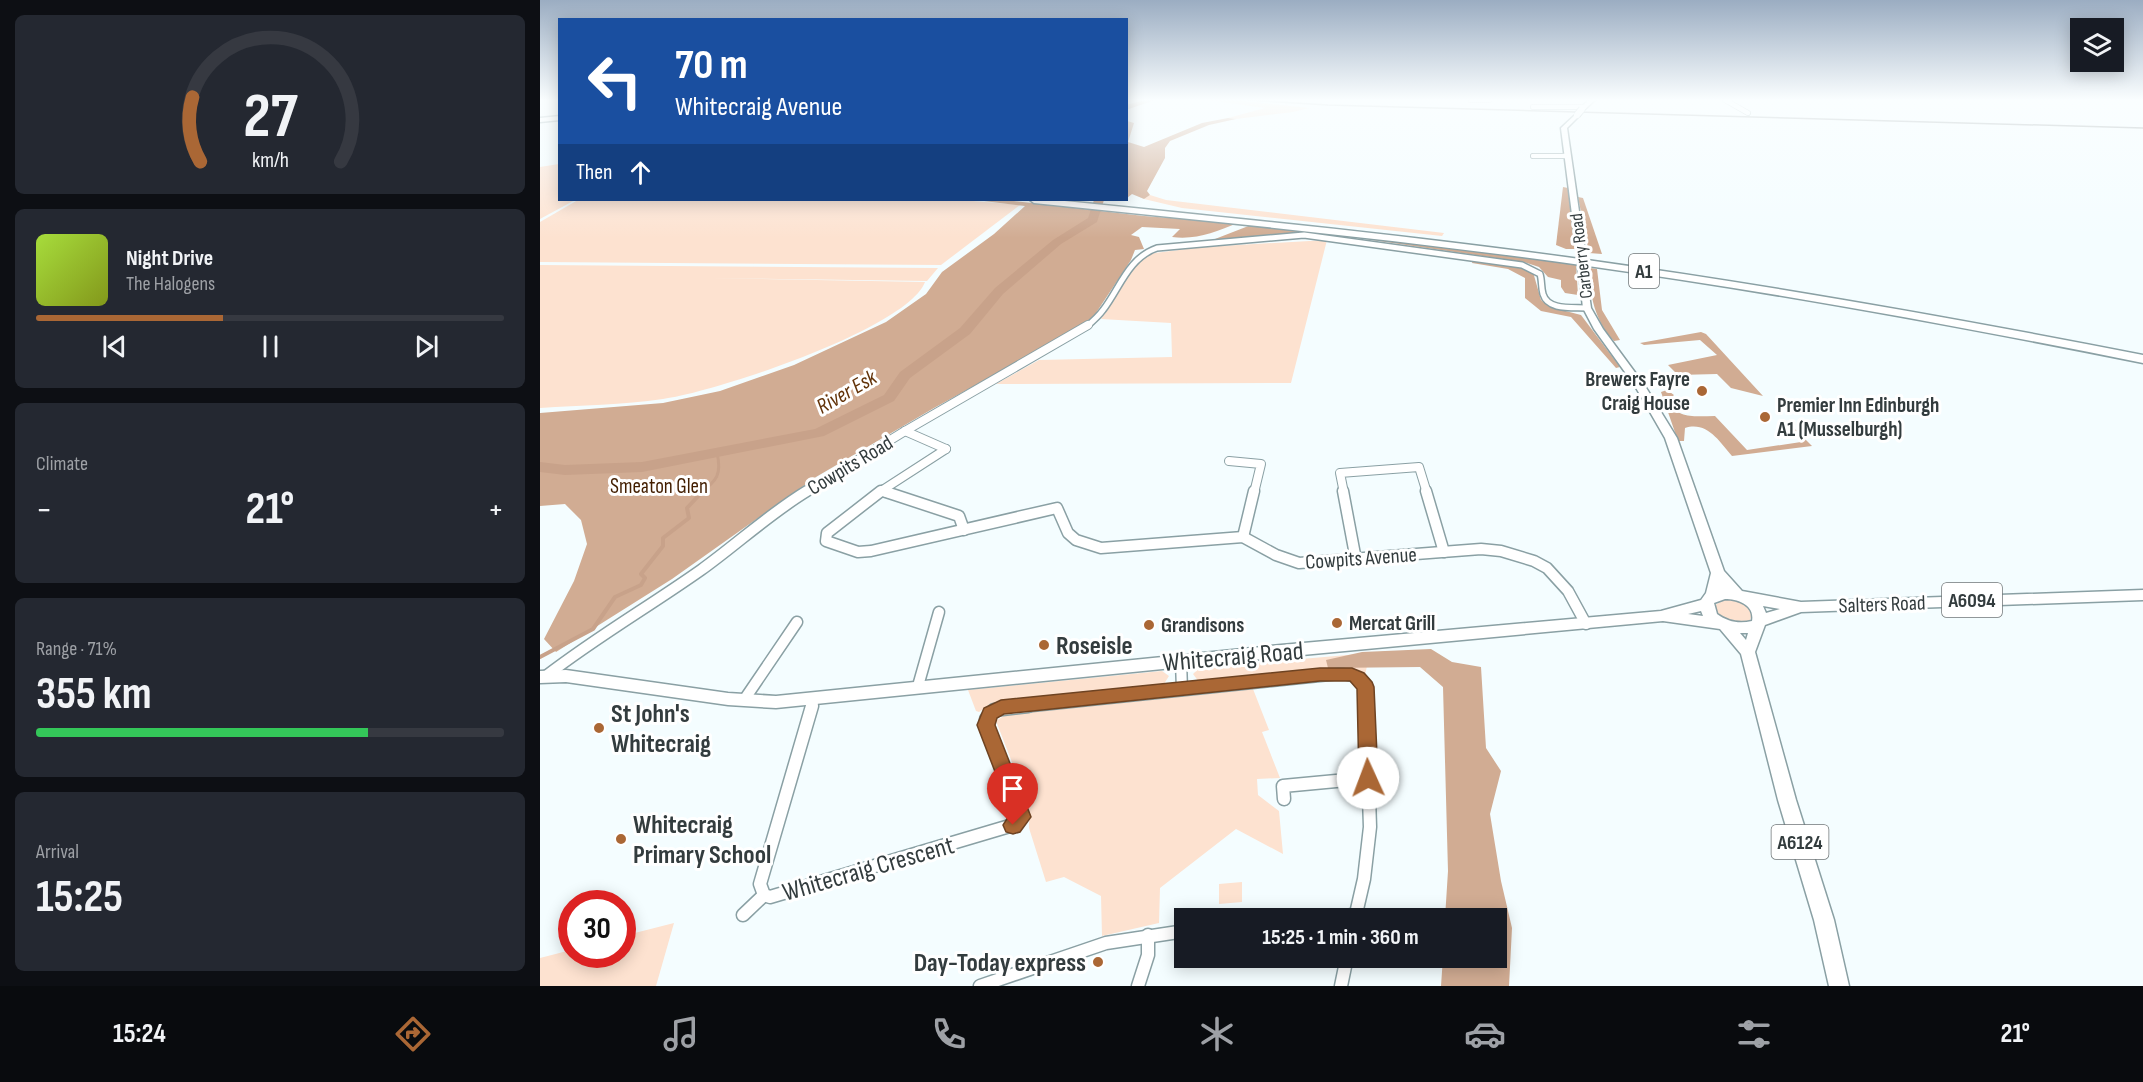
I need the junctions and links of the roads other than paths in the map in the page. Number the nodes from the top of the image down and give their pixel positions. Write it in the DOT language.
graph roads {
  1 [pos="1566,146"];
  2 [pos="1533,156"];
  3 [pos="1567,156"];
  4 [pos="1044,201"];
  5 [pos="1082,201"];
  6 [pos="1142,209"];
  7 [pos="1587,308"];
  8 [pos="2143,352"];
  9 [pos="2143,359"];
  10 [pos="905,431"];
  11 [pos="1229,461"];
  12 [pos="882,491"];
  13 [pos="964,530"];
  14 [pos="1243,537"];
  15 [pos="1444,552"];
  16 [pos="1356,560"];
  17 [pos="1718,573"];
  18 [pos="2143,595"];
  19 [pos="1741,597"];
  20 [pos="1709,601"];
  21 [pos="1801,607"];
  22 [pos="939,612"];
  23 [pos="1661,616"];
  24 [pos="797,622"];
  25 [pos="1758,623"];
  26 [pos="1587,624"];
  27 [pos="1722,625"];
  28 [pos="1748,652"];
  29 [pos="1181,661"];
  30 [pos="543,677"];
  31 [pos="918,686"];
  32 [pos="1182,690"];
  33 [pos="814,698"];
  34 [pos="744,700"];
  35 [pos="1368,778"];
  36 [pos="1284,799"];
  37 [pos="764,895"];
  38 [pos="1357,908"];
  39 [pos="743,915"];
  40 [pos="1174,932"];
  41 [pos="1148,935"];
  42 [pos="1345,968"];
  43 [pos="980,986"];
  44 [pos="1138,986"];
  45 [pos="1341,986"];
  46 [pos="1839,986"];
  1 -- 3 [label="main road, Carberry Road, bridge"];
  2 -- 3 [label="street"];
  3 -- 7 [label="main road, Carberry Road, bridge"];
  4 -- 6 [label="highway, A1"];
  5 -- 6 [label="highway, A1"];
  6 -- 8 [label="highway, A1"];
  6 -- 9 [label="highway, A1"];
  7 -- 10 [label="street, Cowpits Road"];
  7 -- 17 [label="main road, Carberry Road"];
  10 -- 12 [label="street"];
  10 -- 30 [label="street, Cowpits Road"];
  11 -- 14 [label="street"];
  12 -- 13 [label="street"];
  12 -- 13 [label="street"];
  13 -- 14 [label="street"];
  14 -- 16 [label="street, Cowpits Avenue"];
  15 -- 16 [label="street, Cowpits Avenue"];
  15 -- 16 [label="street"];
  15 -- 26 [label="street, Cowpits Avenue"];
  17 -- 19 [label="main road, Carberry Road"];
  17 -- 20 [label="main road"];
  18 -- 21 [label="main road, Salters Road / A6094"];
  19 -- 20 [label="main road"];
  19 -- 21 [label="main road, Salters Road / A6094"];
  19 -- 25 [label="main road"];
  20 -- 23 [label="main road"];
  20 -- 27 [label="main road"];
  21 -- 25 [label="main road, Salters Road / A6094"];
  22 -- 31 [label="street"];
  23 -- 26 [label="main road, Whitecraig Road"];
  23 -- 27 [label="main road"];
  24 -- 34 [label="street"];
  25 -- 27 [label="main road"];
  25 -- 28 [label="main road"];
  26 -- 29 [label="main road, Whitecraig Road"];
  27 -- 28 [label="main road, A6124"];
  28 -- 46 [label="main road, A6124"];
  29 -- 31 [label="main road, Whitecraig Road"];
  29 -- 32 [label="street"];
  30 -- 34 [label="main road, Whitecraig Road"];
  31 -- 33 [label="main road, Whitecraig Road"];
  32 -- 35 [label="street"];
  32 -- 37 [label="street, Whitecraig Crescent"];
  33 -- 34 [label="main road, Whitecraig Road"];
  33 -- 37 [label="street, Whitecraig Crescent"];
  35 -- 36 [label="street"];
  35 -- 38 [label="street"];
  37 -- 39 [label="street, Whitecraig Crescent"];
  40 -- 41 [label="street"];
  41 -- 43 [label="street"];
  41 -- 44 [label="street"];
  42 -- 45 [label="street"];
}
